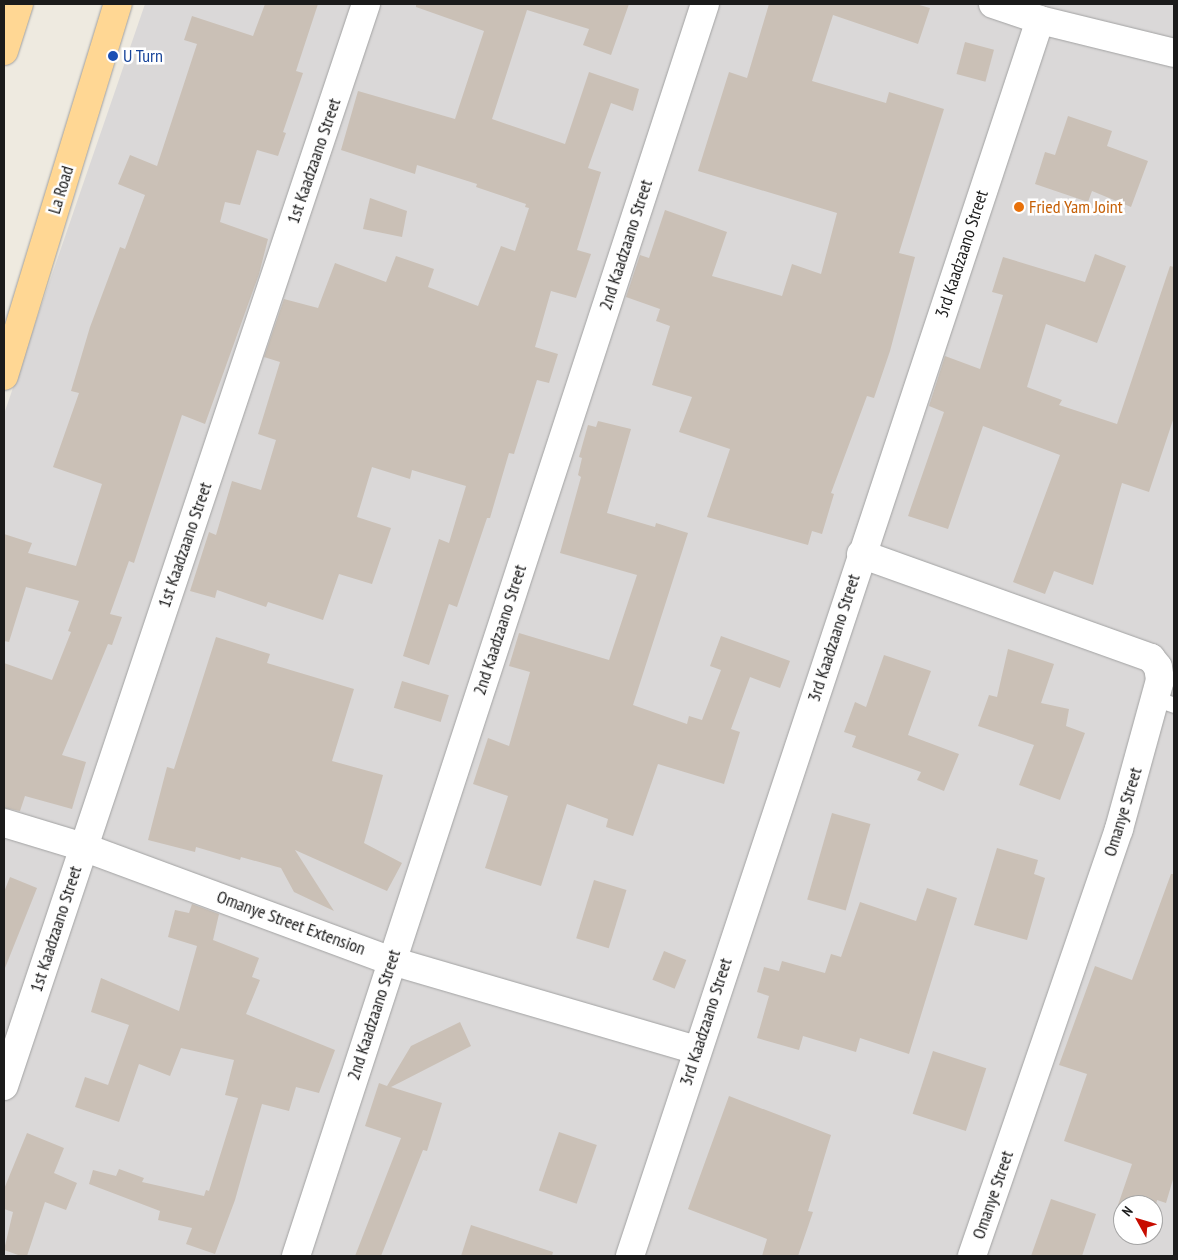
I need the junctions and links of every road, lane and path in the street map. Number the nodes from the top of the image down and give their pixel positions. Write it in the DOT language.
graph roads {
  1 [pos="19,4"];
  2 [pos="118,4"];
  3 [pos="366,4"];
  4 [pos="705,4"];
  5 [pos="993,4"];
  6 [pos="1040,20"];
  7 [pos="4,50"];
  8 [pos="1174,53"];
  9 [pos="4,376"];
  10 [pos="861,554"];
  11 [pos="1165,702"];
  12 [pos="4,822"];
  13 [pos="83,846"];
  14 [pos="392,960"];
  15 [pos="697,1050"];
  16 [pos="4,1086"];
  17 [pos="296,1256"];
  18 [pos="630,1256"];
  19 [pos="972,1256"];
  1 -- 7 [label="main road"];
  2 -- 9 [label="main road, La Road"];
  3 -- 13 [label="street, 1st Kaadzaano Street"];
  4 -- 14 [label="street, 2nd Kaadzaano Street"];
  5 -- 6 [label="street"];
  6 -- 8 [label="street"];
  6 -- 10 [label="street, 3rd Kaadzaano Street"];
  10 -- 11 [label="street, Omanye Street"];
  10 -- 15 [label="street, 3rd Kaadzaano Street"];
  11 -- 19 [label="street, Omanye Street"];
  12 -- 13 [label="street, Omanye Street Extension"];
  13 -- 14 [label="street, Omanye Street Extension"];
  13 -- 16 [label="street, 1st Kaadzaano Street"];
  14 -- 15 [label="street, Omanye Street Extension"];
  14 -- 17 [label="street, 2nd Kaadzaano Street"];
  15 -- 18 [label="street, 3rd Kaadzaano Street"];
}
